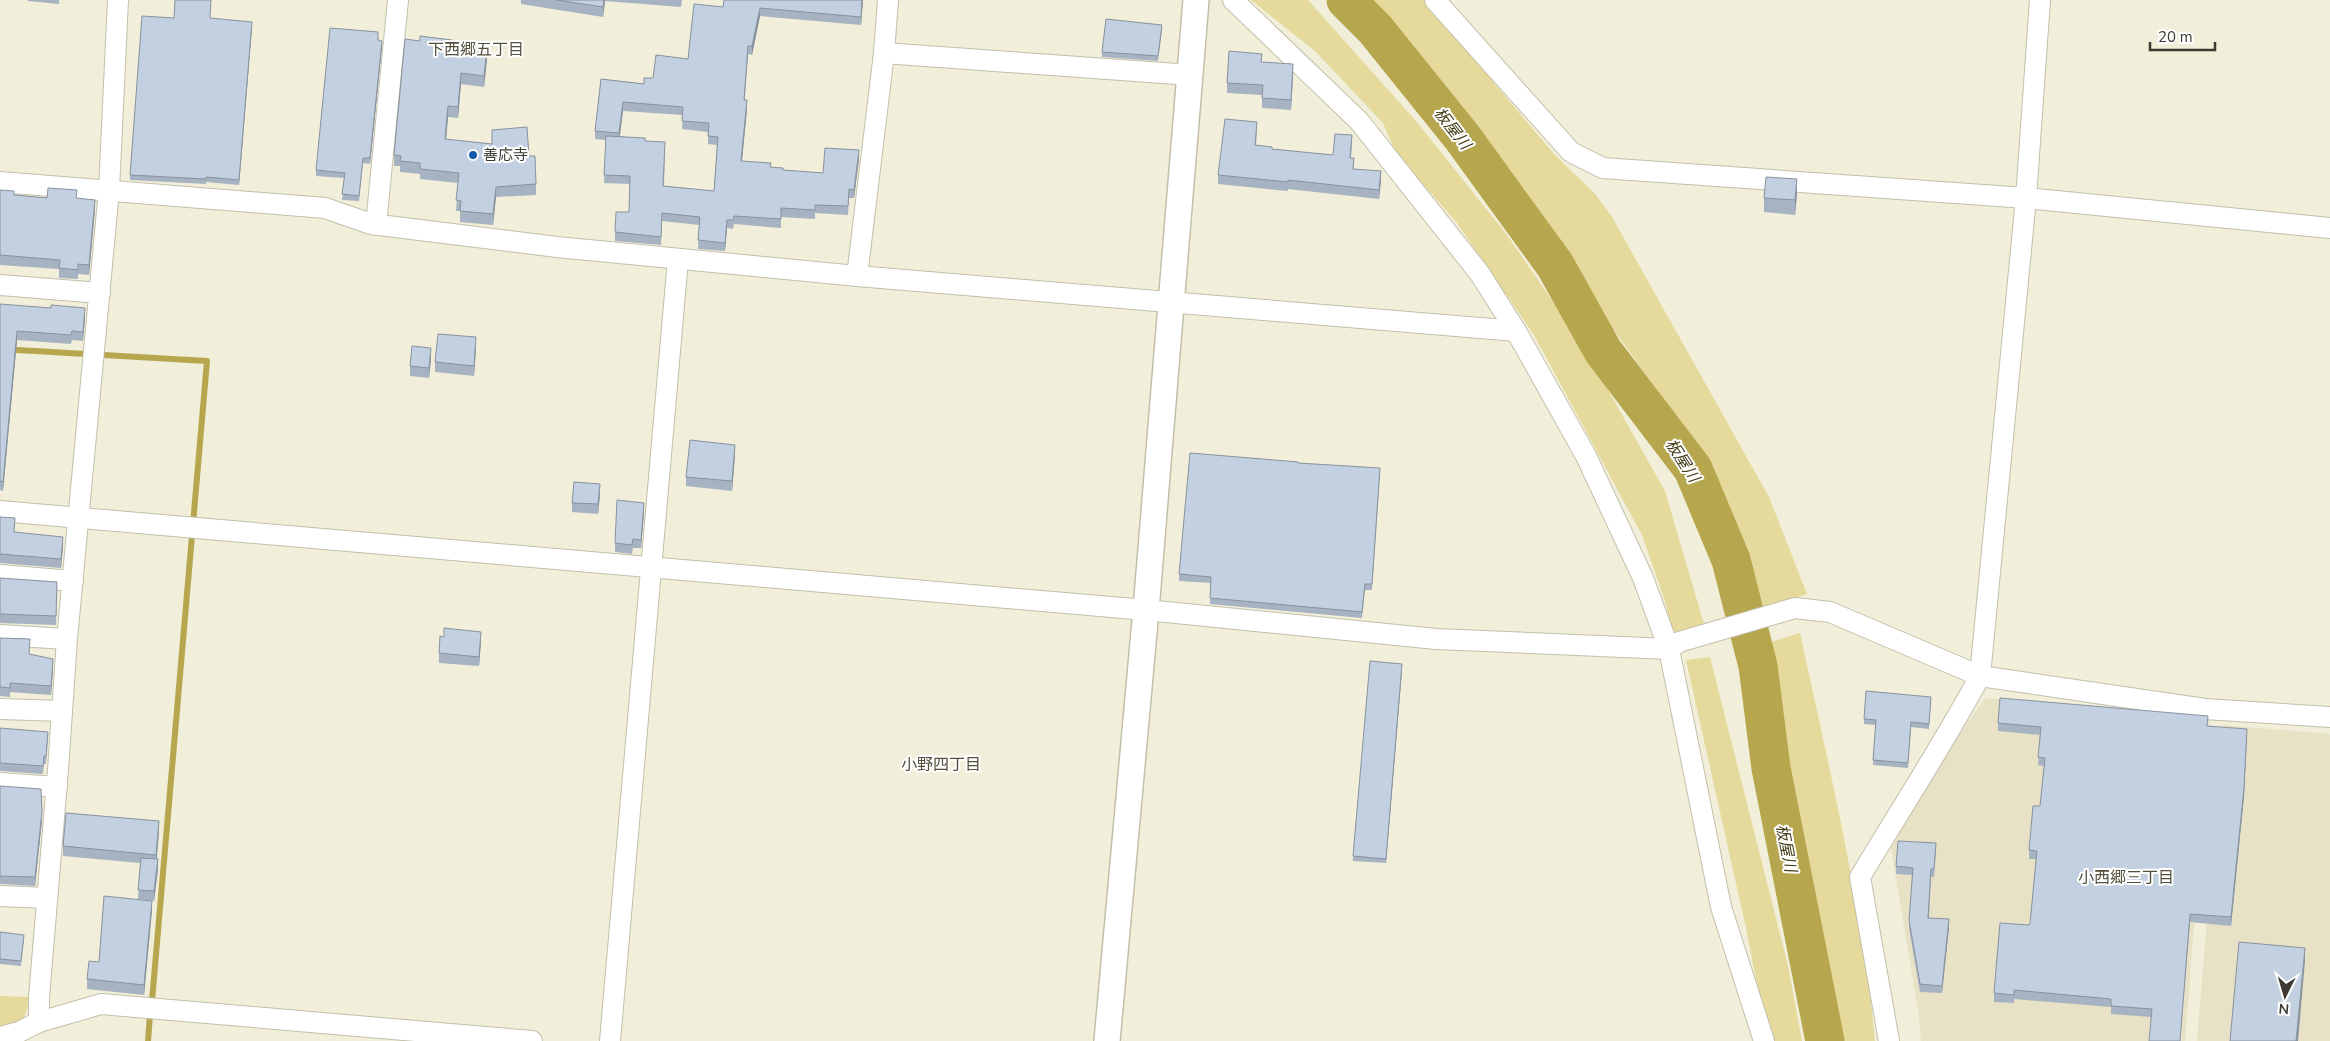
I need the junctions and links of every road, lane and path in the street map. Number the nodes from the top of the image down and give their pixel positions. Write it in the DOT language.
graph roads {
  1 [pos="118,0"];
  2 [pos="398,0"];
  3 [pos="888,0"];
  4 [pos="1196,0"];
  5 [pos="1233,0"];
  6 [pos="1435,0"];
  7 [pos="2040,0"];
  8 [pos="884,54"];
  9 [pos="1191,75"];
  10 [pos="0,182"];
  11 [pos="109,190"];
  12 [pos="2026,198"];
  13 [pos="376,225"];
  14 [pos="2330,228"];
  15 [pos="678,259"];
  16 [pos="857,276"];
  17 [pos="0,285"];
  18 [pos="100,293"];
  19 [pos="1170,302"];
  20 [pos="1516,331"];
  21 [pos="0,511"];
  22 [pos="79,518"];
  23 [pos="653,566"];
  24 [pos="0,575"];
  25 [pos="73,581"];
  26 [pos="1146,610"];
  27 [pos="0,635"];
  28 [pos="67,639"];
  29 [pos="1674,646"];
  30 [pos="1980,676"];
  31 [pos="0,709"];
  32 [pos="62,711"];
  33 [pos="2330,717"];
  34 [pos="0,783"];
  35 [pos="57,787"];
  36 [pos="0,896"];
  37 [pos="47,898"];
  38 [pos="39,1022"];
  39 [pos="20,1036"];
  40 [pos="0,1037"];
  41 [pos="532,1041"];
  42 [pos="610,1041"];
  43 [pos="1107,1041"];
  44 [pos="1764,1041"];
  45 [pos="1888,1041"];
  1 -- 11 [label="street"];
  2 -- 13 [label="street"];
  3 -- 8 [label="street"];
  4 -- 9 [label="street"];
  5 -- 20 [label="street"];
  6 -- 12 [label="street"];
  7 -- 12 [label="street"];
  8 -- 9 [label="street"];
  8 -- 16 [label="street"];
  9 -- 19 [label="street"];
  10 -- 11 [label="street"];
  11 -- 13 [label="street"];
  11 -- 18 [label="street"];
  12 -- 14 [label="street"];
  12 -- 30 [label="street"];
  13 -- 15 [label="street"];
  15 -- 16 [label="street"];
  15 -- 23 [label="street"];
  16 -- 19 [label="street"];
  17 -- 18 [label="street"];
  18 -- 22 [label="street"];
  19 -- 20 [label="street"];
  19 -- 26 [label="street"];
  20 -- 29 [label="street"];
  21 -- 22 [label="street"];
  22 -- 23 [label="street"];
  22 -- 25 [label="street"];
  23 -- 26 [label="street"];
  23 -- 42 [label="street"];
  24 -- 25 [label="street"];
  25 -- 28 [label="street"];
  26 -- 29 [label="street"];
  26 -- 43 [label="street"];
  27 -- 28 [label="street"];
  28 -- 32 [label="street"];
  29 -- 30 [label="street"];
  29 -- 44 [label="street"];
  30 -- 33 [label="street"];
  30 -- 45 [label="street"];
  31 -- 32 [label="street"];
  32 -- 35 [label="street"];
  34 -- 35 [label="street"];
  35 -- 37 [label="street"];
  36 -- 37 [label="street"];
  37 -- 38 [label="street"];
  38 -- 39 [label="street"];
  38 -- 41 [label="street"];
  39 -- 40 [label="street"];
}
